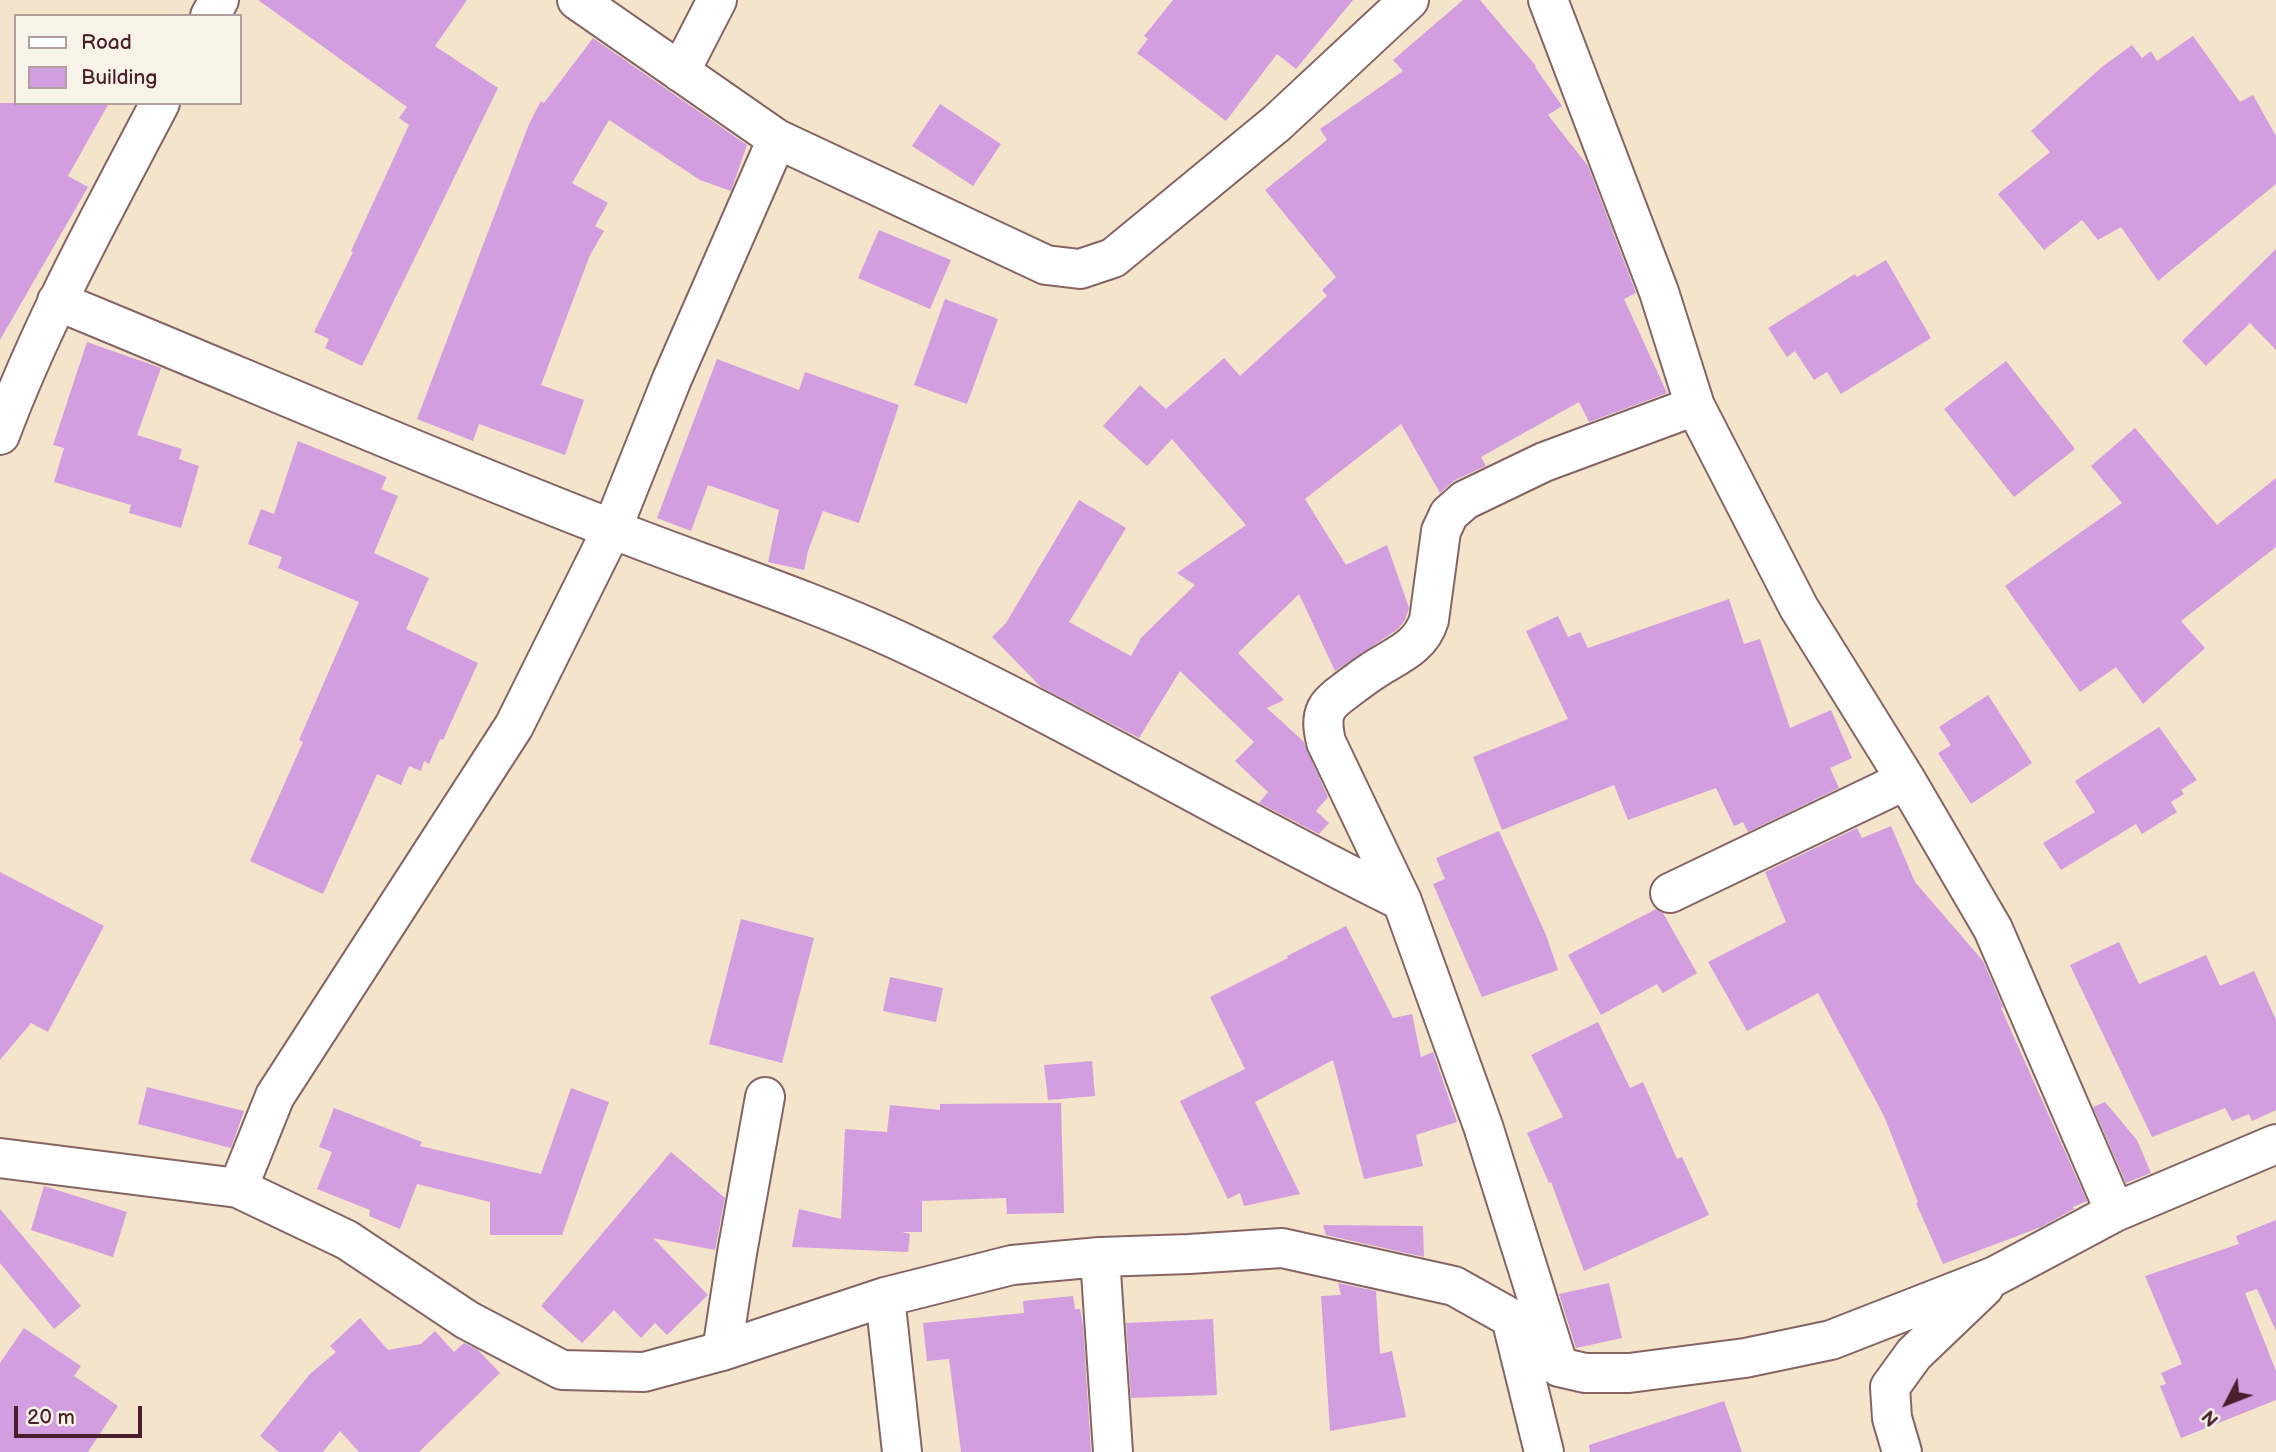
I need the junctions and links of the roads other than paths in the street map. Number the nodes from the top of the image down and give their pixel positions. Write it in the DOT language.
graph roads {
  1 [pos="577,0"];
  2 [pos="718,0"];
  3 [pos="1409,0"];
  4 [pos="1548,0"];
  5 [pos="680,72"];
  6 [pos="159,105"];
  7 [pos="777,139"];
  8 [pos="57,301"];
  9 [pos="1695,406"];
  10 [pos="0,435"];
  11 [pos="612,529"];
  12 [pos="1906,780"];
  13 [pos="1670,893"];
  14 [pos="1402,901"];
  15 [pos="765,1097"];
  16 [pos="2276,1144"];
  17 [pos="0,1158"];
  18 [pos="238,1188"];
  19 [pos="2116,1212"];
  20 [pos="1100,1257"];
  21 [pos="1995,1276"];
  22 [pos="884,1297"];
  23 [pos="1511,1318"];
  24 [pos="722,1351"];
  25 [pos="1559,1367"];
  26 [pos="902,1452"];
  27 [pos="1113,1452"];
  28 [pos="1544,1452"];
  29 [pos="1902,1452"];
  1 -- 5 [label="street"];
  2 -- 5 [label="street"];
  3 -- 7 [label="street"];
  4 -- 9 [label="street"];
  5 -- 7 [label="street"];
  6 -- 8 [label="street"];
  7 -- 11 [label="street"];
  8 -- 10 [label="street"];
  8 -- 11 [label="street"];
  9 -- 12 [label="street"];
  9 -- 14 [label="street"];
  11 -- 14 [label="street"];
  11 -- 18 [label="street"];
  12 -- 13 [label="street"];
  12 -- 19 [label="street"];
  14 -- 25 [label="street"];
  15 -- 24 [label="street"];
  16 -- 19 [label="street"];
  17 -- 18 [label="street"];
  18 -- 24 [label="street"];
  19 -- 21 [label="street"];
  20 -- 22 [label="street"];
  20 -- 23 [label="street"];
  20 -- 27 [label="street"];
  21 -- 25 [label="street"];
  21 -- 29 [label="street"];
  22 -- 24 [label="street"];
  22 -- 26 [label="street"];
  23 -- 25 [label="street"];
  23 -- 28 [label="street"];
}
